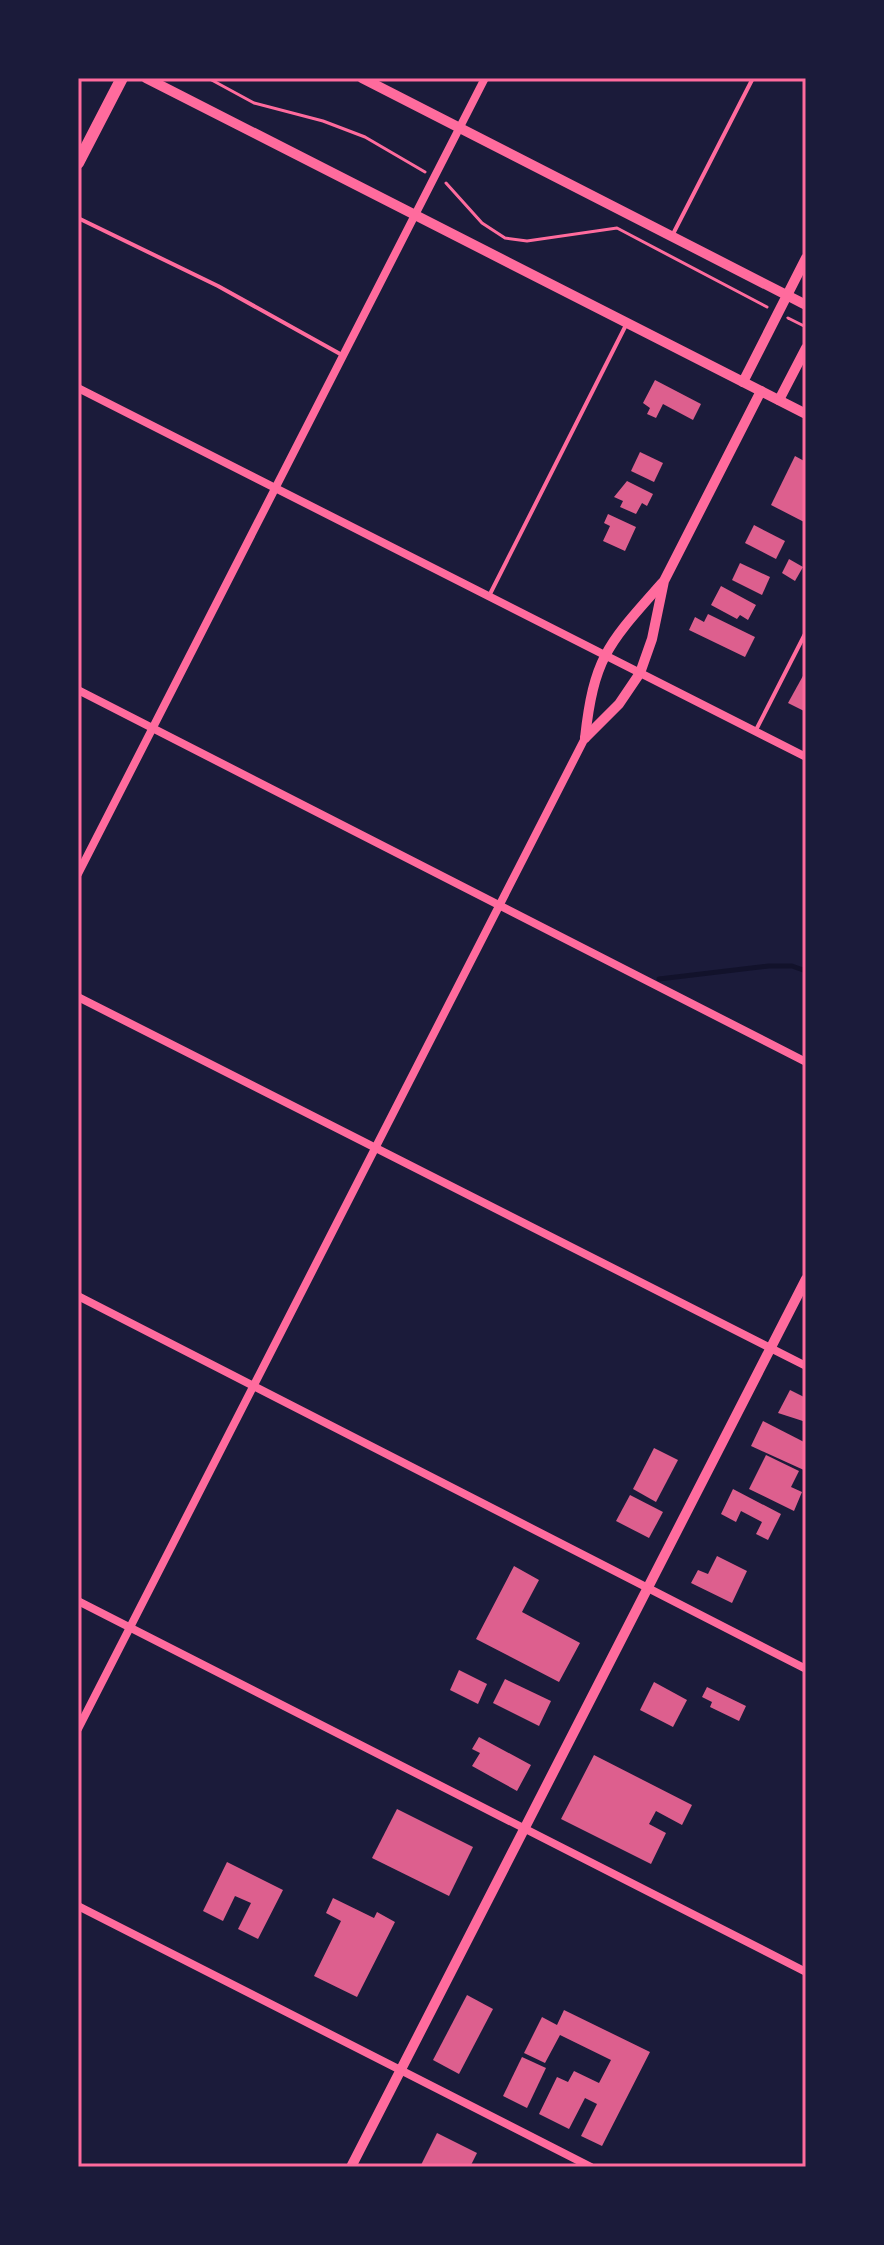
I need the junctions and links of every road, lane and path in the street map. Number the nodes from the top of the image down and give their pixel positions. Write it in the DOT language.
graph roads {
  1 [pos="122,78"];
  2 [pos="146,78"];
  3 [pos="208,78"];
  4 [pos="362,78"];
  5 [pos="485,78"];
  6 [pos="753,78"];
  7 [pos="460,128"];
  8 [pos="78,163"];
  9 [pos="435,177"];
  10 [pos="415,215"];
  11 [pos="78,218"];
  12 [pos="672,236"];
  13 [pos="806,258"];
  14 [pos="787,295"];
  15 [pos="806,305"];
  16 [pos="778,312"];
  17 [pos="627,323"];
  18 [pos="806,327"];
  19 [pos="806,348"];
  20 [pos="343,356"];
  21 [pos="743,382"];
  22 [pos="78,388"];
  23 [pos="761,391"];
  24 [pos="779,400"];
  25 [pos="806,414"];
  26 [pos="276,487"];
  27 [pos="664,581"];
  28 [pos="489,596"];
  29 [pos="806,632"];
  30 [pos="605,654"];
  31 [pos="640,673"];
  32 [pos="78,690"];
  33 [pos="153,728"];
  34 [pos="755,732"];
  35 [pos="585,738"];
  36 [pos="806,757"];
  37 [pos="78,874"];
  38 [pos="500,903"];
  39 [pos="78,997"];
  40 [pos="806,1062"];
  41 [pos="374,1146"];
  42 [pos="806,1279"];
  43 [pos="78,1296"];
  44 [pos="771,1348"];
  45 [pos="806,1366"];
  46 [pos="253,1386"];
  47 [pos="648,1589"];
  48 [pos="78,1601"];
  49 [pos="131,1628"];
  50 [pos="806,1669"];
  51 [pos="78,1729"];
  52 [pos="525,1829"];
  53 [pos="78,1906"];
  54 [pos="806,1972"];
  55 [pos="403,2070"];
  56 [pos="351,2167"];
  57 [pos="591,2167"];
  1 -- 8 [label="main road"];
  2 -- 10 [label="street"];
  3 -- 9 [label="path"];
  4 -- 7 [label="street"];
  5 -- 7 [label="street"];
  6 -- 12 [label="lane"];
  7 -- 9 [label="street"];
  7 -- 12 [label="street"];
  9 -- 10 [label="street"];
  9 -- 16 [label="path"];
  10 -- 17 [label="street"];
  10 -- 20 [label="street"];
  11 -- 20 [label="lane"];
  12 -- 14 [label="street"];
  13 -- 14 [label="street"];
  14 -- 15 [label="street"];
  14 -- 16 [label="street"];
  16 -- 18 [label="path"];
  16 -- 21 [label="street"];
  17 -- 21 [label="street"];
  17 -- 28 [label="lane"];
  19 -- 24 [label="street"];
  20 -- 26 [label="street"];
  21 -- 23 [label="street"];
  22 -- 26 [label="street"];
  23 -- 24 [label="street"];
  23 -- 27 [label="street"];
  24 -- 25 [label="street"];
  26 -- 28 [label="street"];
  26 -- 33 [label="street"];
  27 -- 30 [label="street"];
  27 -- 31 [label="street"];
  28 -- 30 [label="street"];
  29 -- 34 [label="lane"];
  30 -- 31 [label="street"];
  30 -- 35 [label="street"];
  31 -- 34 [label="street"];
  31 -- 35 [label="street"];
  32 -- 33 [label="street"];
  33 -- 37 [label="street"];
  33 -- 38 [label="street"];
  34 -- 36 [label="street"];
  35 -- 38 [label="street"];
  38 -- 40 [label="street"];
  38 -- 41 [label="street"];
  39 -- 41 [label="street"];
  41 -- 44 [label="street"];
  41 -- 46 [label="street"];
  42 -- 44 [label="street"];
  43 -- 46 [label="street"];
  44 -- 45 [label="street"];
  44 -- 47 [label="street"];
  46 -- 47 [label="street"];
  46 -- 49 [label="street"];
  47 -- 50 [label="street"];
  47 -- 52 [label="street"];
  48 -- 49 [label="street"];
  49 -- 51 [label="street"];
  49 -- 52 [label="street"];
  52 -- 54 [label="street"];
  52 -- 55 [label="street"];
  53 -- 55 [label="street"];
  55 -- 56 [label="street"];
  55 -- 57 [label="street"];
}
